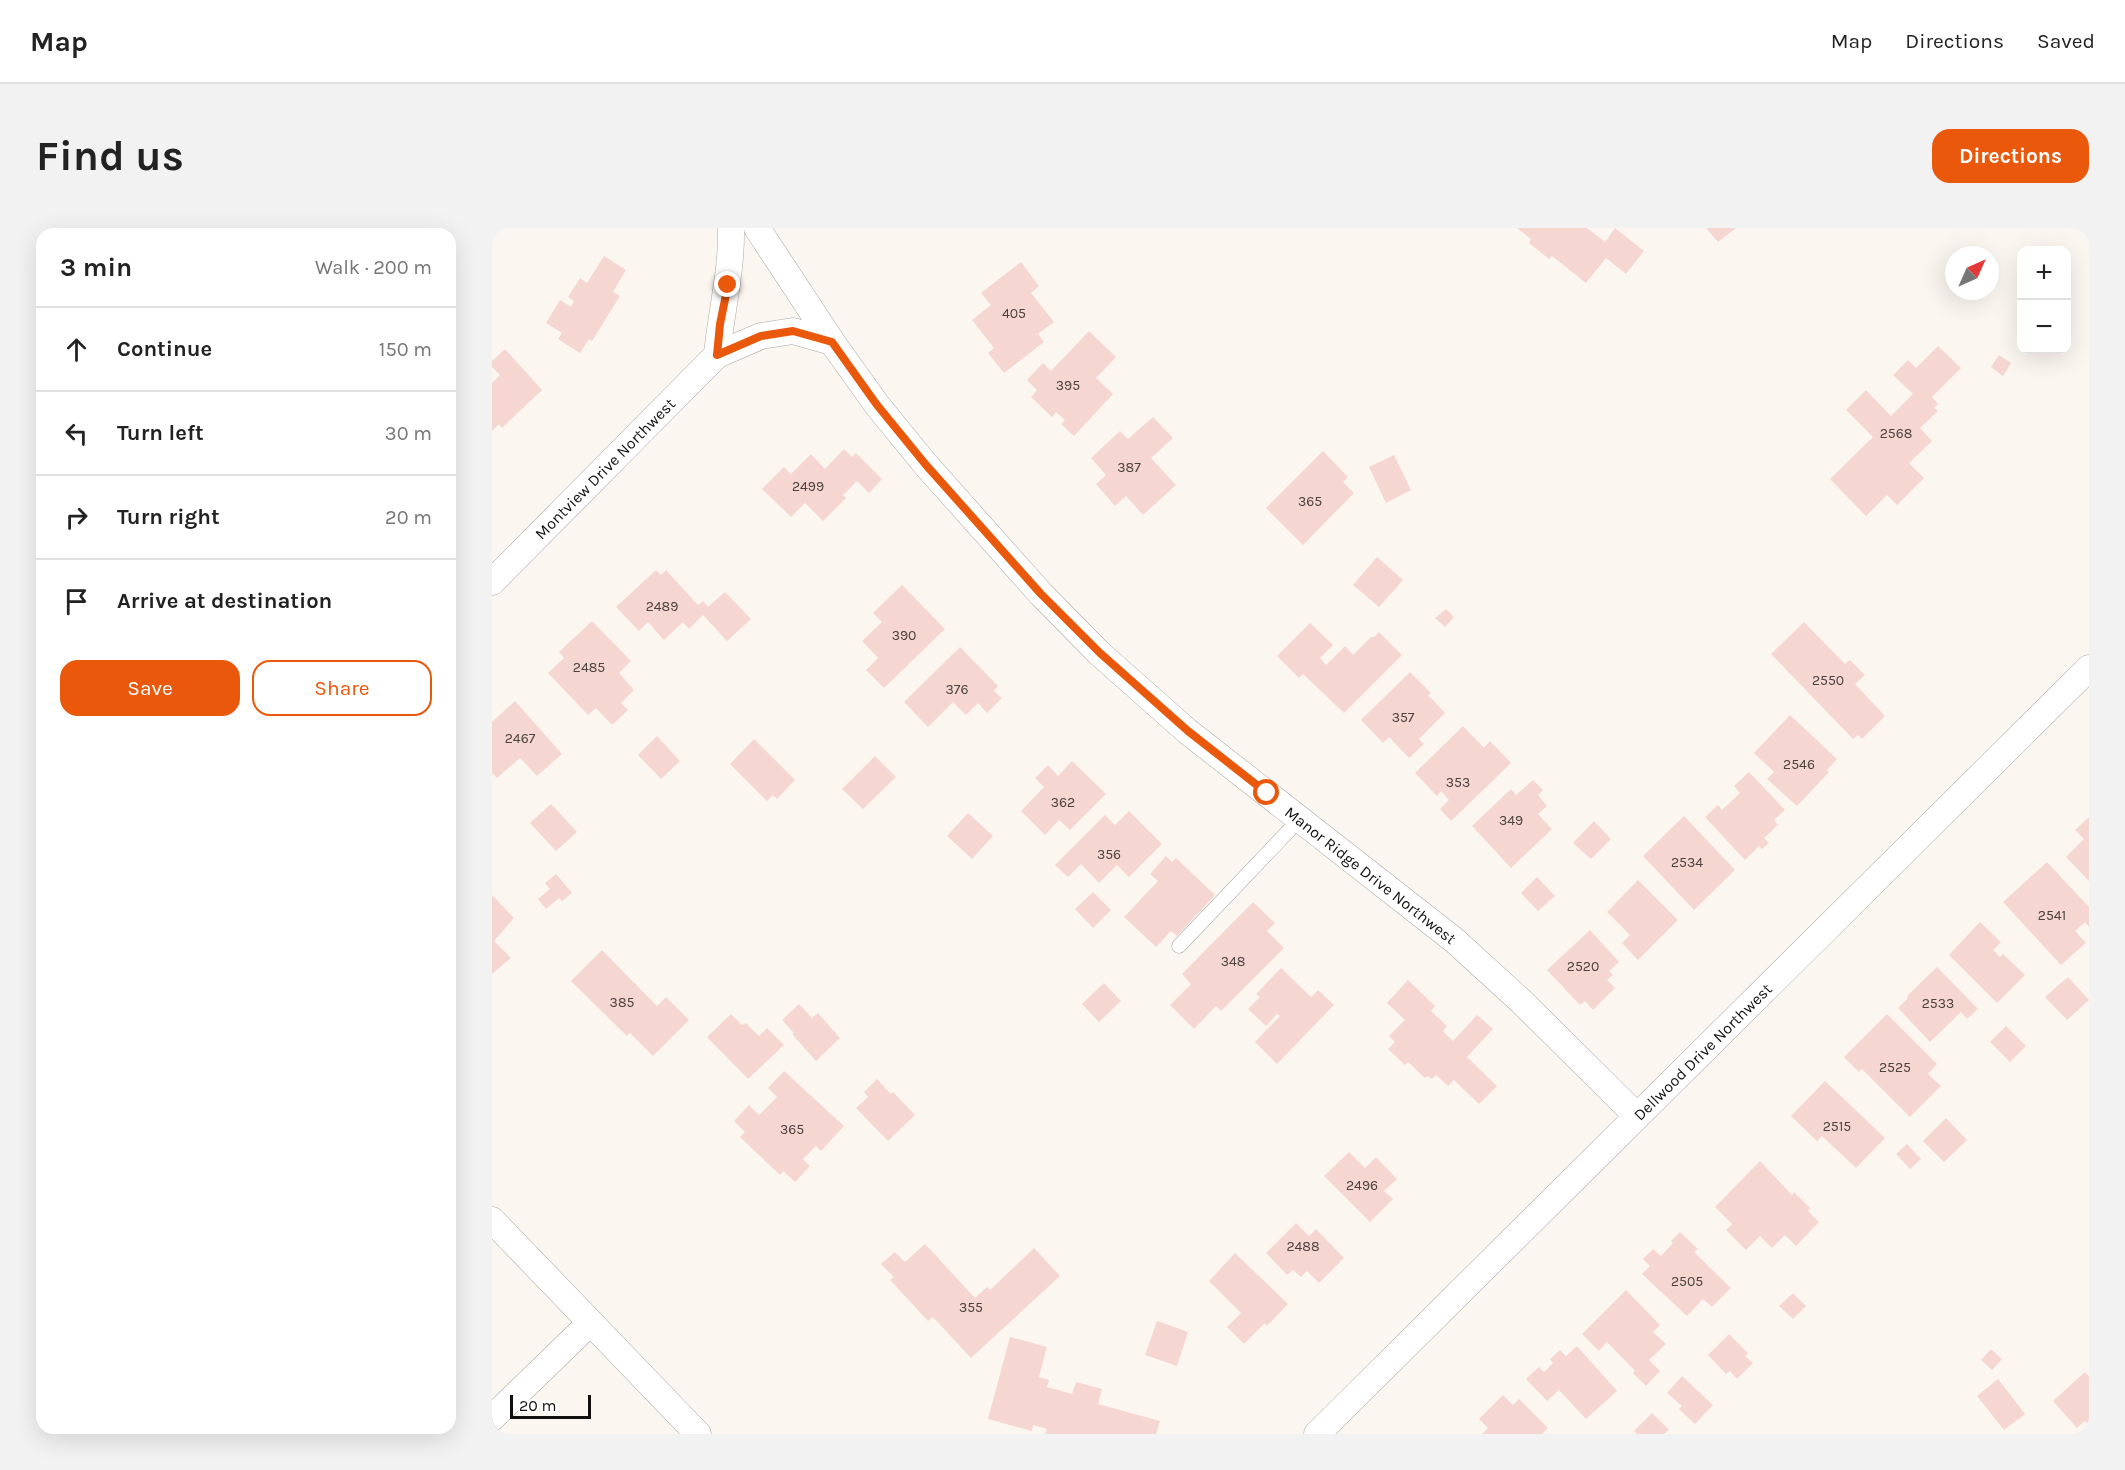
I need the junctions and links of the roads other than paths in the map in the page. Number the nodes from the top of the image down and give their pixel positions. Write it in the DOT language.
graph roads {
  1 [pos="731,228"];
  2 [pos="757,228"];
  3 [pos="832,342"];
  4 [pos="717,355"];
  5 [pos="492,582"];
  6 [pos="2089,668"];
  7 [pos="1300,819"];
  8 [pos="1179,946"];
  9 [pos="1637,1116"];
  10 [pos="492,1220"];
  11 [pos="590,1323"];
  12 [pos="492,1418"];
  13 [pos="698,1434"];
  14 [pos="1317,1434"];
  1 -- 4 [label="street"];
  2 -- 3 [label="street, Manor Ridge Drive Northwest"];
  3 -- 4 [label="street, Montview Drive Northwest"];
  3 -- 7 [label="street, Manor Ridge Drive Northwest"];
  4 -- 5 [label="street, Montview Drive Northwest"];
  6 -- 9 [label="street, Dellwood Drive Northwest"];
  7 -- 8 [label="lane"];
  7 -- 9 [label="street, Manor Ridge Drive Northwest"];
  9 -- 14 [label="street, Dellwood Drive Northwest"];
  10 -- 11 [label="street"];
  11 -- 12 [label="street"];
  11 -- 13 [label="street"];
}
